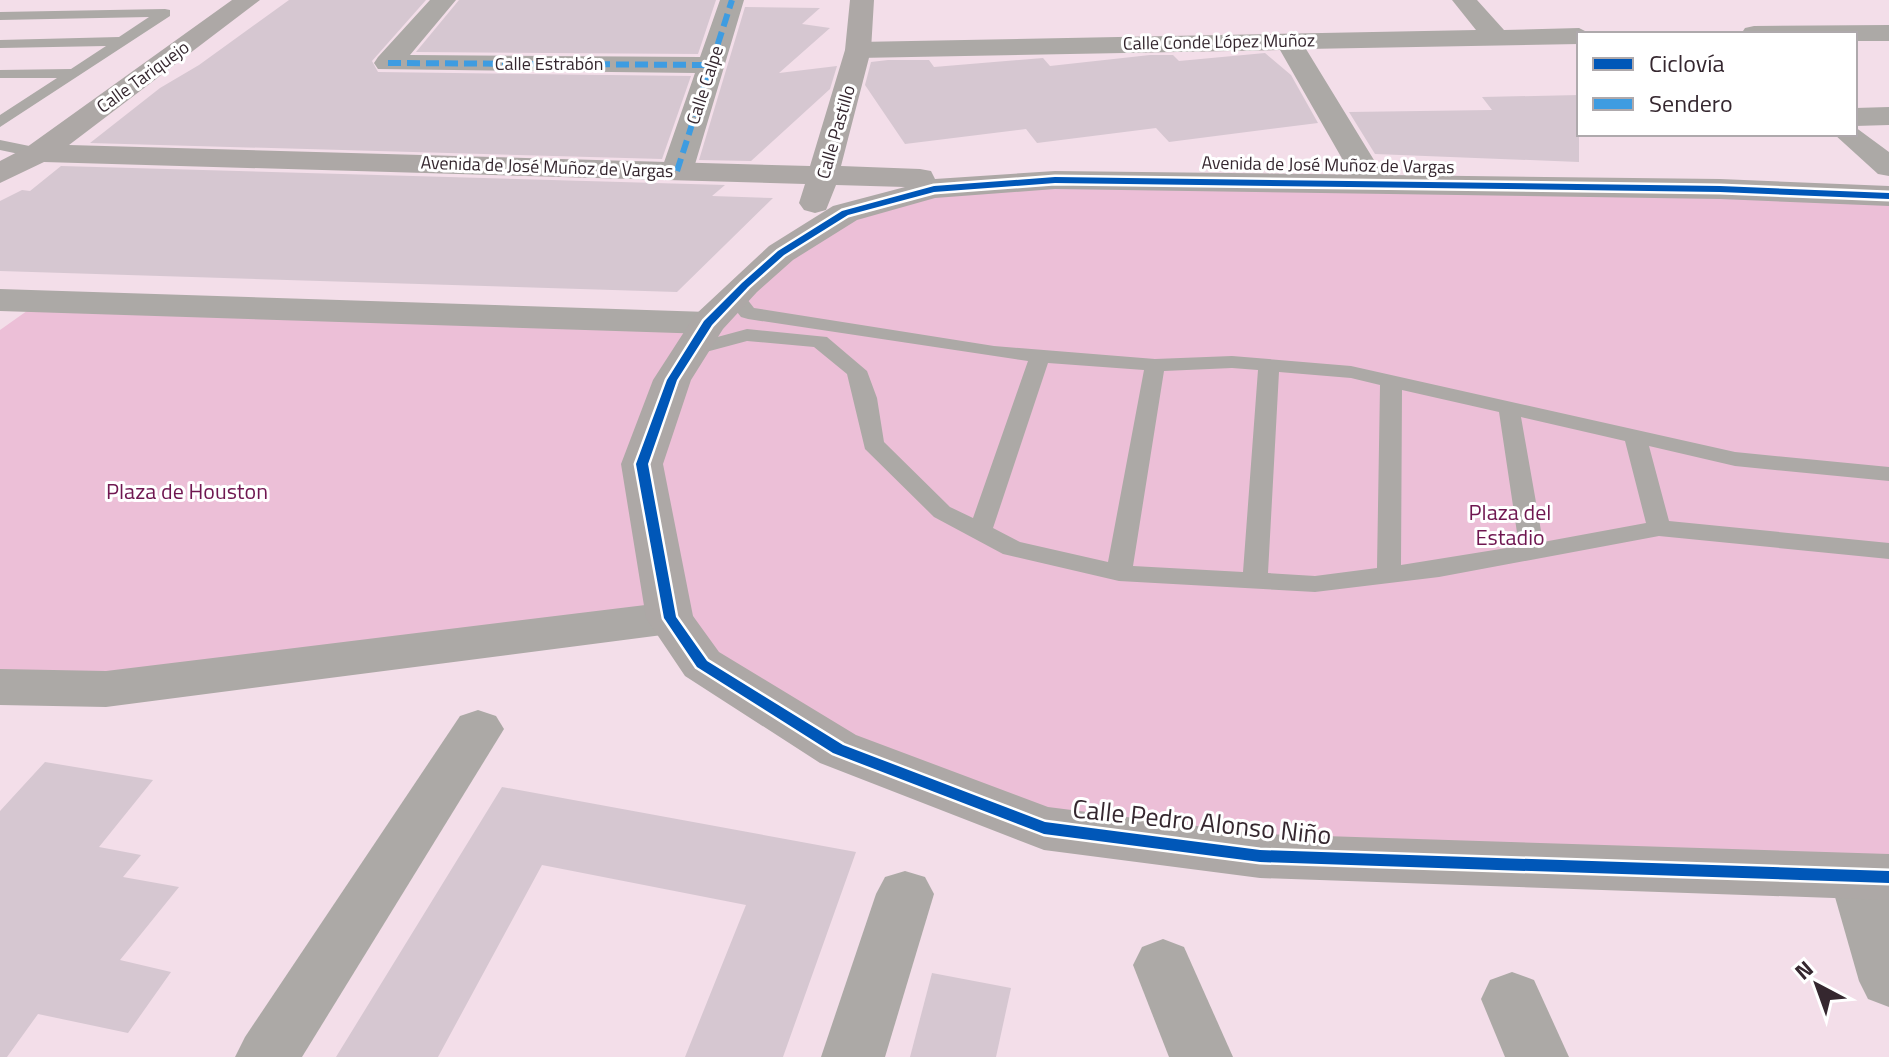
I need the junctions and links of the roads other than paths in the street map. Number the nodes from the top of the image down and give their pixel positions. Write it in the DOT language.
graph roads {
  1 [pos="248,0"];
  2 [pos="444,0"];
  3 [pos="732,0"];
  4 [pos="862,0"];
  5 [pos="1464,0"];
  6 [pos="0,16"];
  7 [pos="1857,33"];
  8 [pos="1889,33"];
  9 [pos="1577,36"];
  10 [pos="1496,37"];
  11 [pos="1287,40"];
  12 [pos="123,41"];
  13 [pos="0,44"];
  14 [pos="858,50"];
  15 [pos="711,65"];
  16 [pos="73,73"];
  17 [pos="0,74"];
  18 [pos="1889,116"];
  19 [pos="1857,117"];
  20 [pos="0,122"];
  21 [pos="1851,136"];
  22 [pos="0,145"];
  23 [pos="38,153"];
  24 [pos="1889,167"];
  25 [pos="677,171"];
  26 [pos="0,174"];
  27 [pos="824,177"];
  28 [pos="1055,180"];
  29 [pos="1372,183"];
  30 [pos="1889,196"];
  31 [pos="781,253"];
  32 [pos="0,300"];
  33 [pos="41,301"];
  34 [pos="711,324"];
  35 [pos="0,330"];
  36 [pos="1040,355"];
  37 [pos="1155,365"];
  38 [pos="1269,365"];
  39 [pos="1391,381"];
  40 [pos="1509,408"];
  41 [pos="1635,436"];
  42 [pos="1889,474"];
  43 [pos="1659,528"];
  44 [pos="980,531"];
  45 [pos="1532,551"];
  46 [pos="1889,551"];
  47 [pos="1119,573"];
  48 [pos="1389,576"];
  49 [pos="1255,581"];
  50 [pos="670,618"];
  51 [pos="0,687"];
  52 [pos="478,729"];
  53 [pos="1873,876"];
  54 [pos="905,894"];
  55 [pos="1163,965"];
  56 [pos="1889,981"];
  57 [pos="1512,999"];
  58 [pos="267,1057"];
  59 [pos="853,1057"];
  60 [pos="1201,1057"];
  61 [pos="1537,1057"];
  1 -- 23 [label="street, Calle Tariquejo"];
  2 -- 15 [label="street, Calle Estrabón"];
  3 -- 15 [label="street, Calle Calpe"];
  4 -- 14 [label="street, Calle Pastillo"];
  5 -- 10 [label="street"];
  6 -- 12 [label="lane"];
  7 -- 8 [label="street"];
  9 -- 10 [label="street, Calle Conde López Muñoz"];
  10 -- 11 [label="street, Calle Conde López Muñoz"];
  11 -- 14 [label="street, Calle Conde López Muñoz"];
  11 -- 29 [label="street"];
  12 -- 13 [label="lane"];
  12 -- 16 [label="lane"];
  14 -- 27 [label="street, Calle Pastillo"];
  15 -- 25 [label="street, Calle Calpe"];
  16 -- 17 [label="lane"];
  16 -- 20 [label="lane"];
  18 -- 19 [label="street"];
  21 -- 24 [label="street"];
  22 -- 23 [label="lane"];
  23 -- 25 [label="street, Avenida de José Muñoz de Vargas"];
  23 -- 26 [label="street, Calle Tariquejo"];
  25 -- 27 [label="street, Avenida de José Muñoz de Vargas"];
  27 -- 28 [label="street, Avenida de José Muñoz de Vargas"];
  27 -- 31 [label="street, Calle Pastillo"];
  28 -- 29 [label="street, Avenida de José Muñoz de Vargas"];
  28 -- 31 [label="street, Avenida de José Muñoz de Vargas"];
  29 -- 30 [label="street, Avenida de José Muñoz de Vargas"];
  31 -- 34 [label="street"];
  32 -- 33 [label="street"];
  33 -- 34 [label="street"];
  33 -- 35 [label="street"];
  34 -- 36 [label="lane"];
  34 -- 44 [label="lane"];
  34 -- 50 [label="street"];
  36 -- 37 [label="lane"];
  36 -- 44 [label="lane"];
  37 -- 38 [label="lane"];
  37 -- 47 [label="lane"];
  38 -- 39 [label="lane"];
  38 -- 49 [label="lane"];
  39 -- 40 [label="lane"];
  39 -- 48 [label="lane"];
  40 -- 41 [label="lane"];
  40 -- 45 [label="lane"];
  41 -- 42 [label="lane"];
  41 -- 43 [label="lane"];
  43 -- 45 [label="lane"];
  43 -- 46 [label="lane"];
  44 -- 47 [label="lane"];
  45 -- 48 [label="lane"];
  47 -- 49 [label="lane"];
  48 -- 49 [label="lane"];
  50 -- 51 [label="street"];
  50 -- 53 [label="street, Calle Pedro Alonso Niño"];
  52 -- 58 [label="street"];
  53 -- 56 [label="street"];
  54 -- 59 [label="street"];
  55 -- 60 [label="street"];
  57 -- 61 [label="street"];
}
